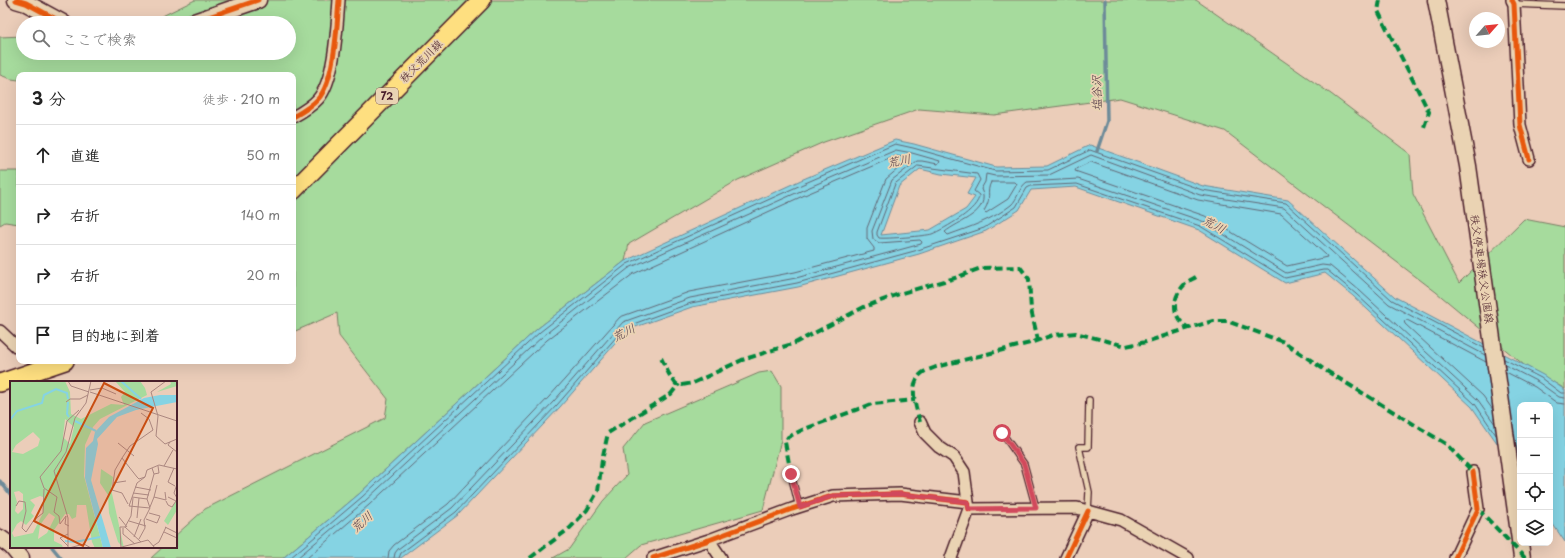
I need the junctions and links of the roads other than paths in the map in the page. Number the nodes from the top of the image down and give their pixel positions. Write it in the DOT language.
graph roads {
  1 [pos="16,0"];
  2 [pos="258,0"];
  3 [pos="339,0"];
  4 [pos="482,0"];
  5 [pos="1436,0"];
  6 [pos="1513,2"];
  7 [pos="1565,6"];
  8 [pos="50,16"];
  9 [pos="211,16"];
  10 [pos="296,115"];
  11 [pos="1529,159"];
  12 [pos="296,188"];
  13 [pos="0,331"];
  14 [pos="16,346"];
  15 [pos="36,365"];
  16 [pos="0,383"];
  17 [pos="1089,400"];
  18 [pos="920,422"];
  19 [pos="1002,433"];
  20 [pos="1473,472"];
  21 [pos="791,474"];
  22 [pos="968,505"];
  23 [pos="800,507"];
  24 [pos="1036,508"];
  25 [pos="1088,511"];
  26 [pos="1517,520"];
  27 [pos="0,538"];
  28 [pos="709,540"];
  29 [pos="10,545"];
  30 [pos="1520,546"];
  31 [pos="14,548"];
  32 [pos="21,558"];
  33 [pos="653,558"];
  34 [pos="721,558"];
  35 [pos="951,558"];
  36 [pos="1066,558"];
  37 [pos="1188,558"];
  38 [pos="1456,558"];
  39 [pos="1522,558"];
  1 -- 8 [label="main road"];
  2 -- 9 [label="main road"];
  3 -- 10 [label="street"];
  4 -- 12 [label="main road, 秩父荒川線 / 72"];
  5 -- 26 [label="main road, 秩父停車場秩父公園線"];
  6 -- 7 [label="lane"];
  6 -- 11 [label="street"];
  13 -- 14 [label="street"];
  15 -- 16 [label="main road"];
  17 -- 25 [label="lane"];
  18 -- 22 [label="street"];
  19 -- 24 [label="lane"];
  20 -- 38 [label="street"];
  21 -- 23 [label="lane"];
  22 -- 23 [label="street"];
  22 -- 24 [label="street"];
  22 -- 35 [label="street"];
  23 -- 28 [label="street"];
  24 -- 25 [label="street"];
  25 -- 36 [label="street"];
  25 -- 37 [label="street"];
  27 -- 29 [label="main road"];
  28 -- 33 [label="street"];
  28 -- 34 [label="street"];
  30 -- 39 [label="main road, 秩父停車場秩父公園線"];
  31 -- 32 [label="main road"];
}
